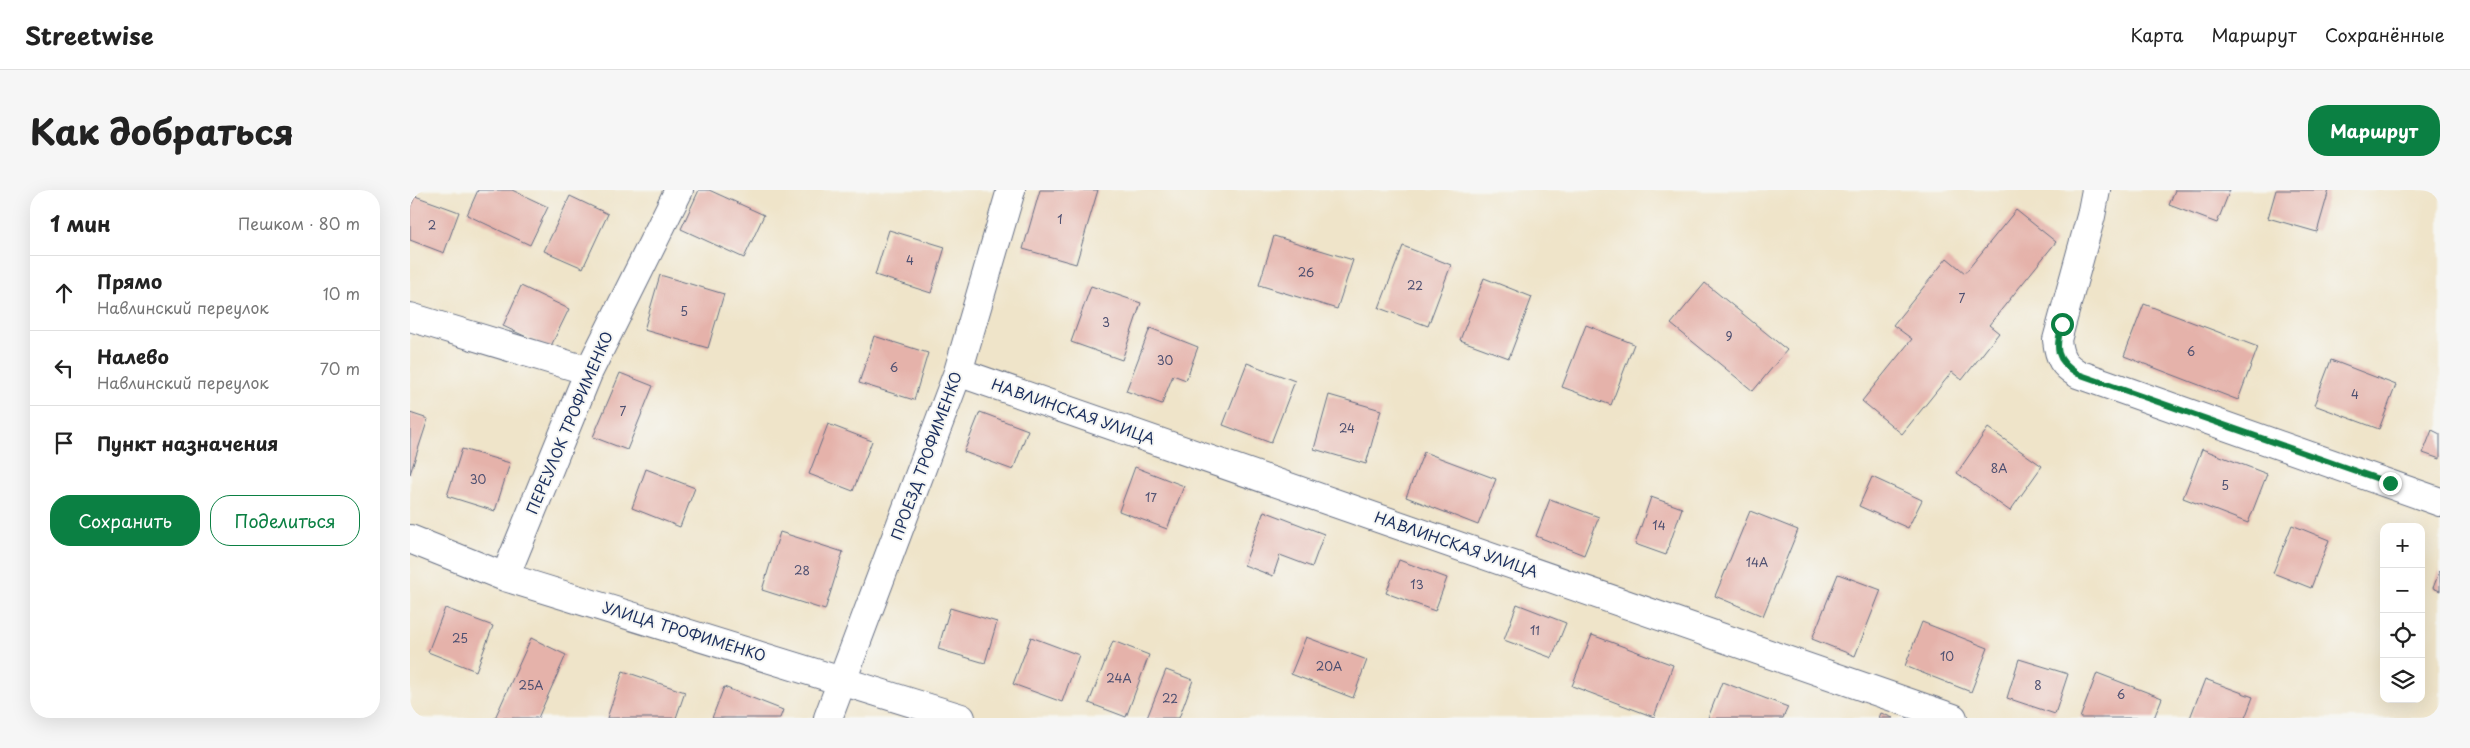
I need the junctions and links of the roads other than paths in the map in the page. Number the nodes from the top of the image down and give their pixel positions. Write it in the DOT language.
graph roads {
  1 [pos="680,190"];
  2 [pos="1011,190"];
  3 [pos="2096,190"];
  4 [pos="410,317"];
  5 [pos="589,371"];
  6 [pos="958,372"];
  7 [pos="2440,502"];
  8 [pos="410,539"];
  9 [pos="505,577"];
  10 [pos="843,680"];
  11 [pos="828,718"];
  12 [pos="961,718"];
  13 [pos="1953,718"];
  1 -- 5 [label="street, ПЕРЕУЛОК ТРОФИМЕНКО"];
  2 -- 6 [label="street, ПРОЕЗД ТРОФИМЕНКО"];
  3 -- 7 [label="street"];
  4 -- 5 [label="street"];
  5 -- 9 [label="street, ПЕРЕУЛОК ТРОФИМЕНКО"];
  6 -- 10 [label="street, ПРОЕЗД ТРОФИМЕНКО"];
  6 -- 13 [label="street, НАВЛИНСКАЯ УЛИЦА"];
  8 -- 9 [label="street, УЛИЦА ТРОФИМЕНКО"];
  9 -- 10 [label="street, УЛИЦА ТРОФИМЕНКО"];
  10 -- 11 [label="street, ПРОЕЗД ТРОФИМЕНКО"];
  10 -- 12 [label="street, УЛИЦА ТРОФИМЕНКО"];
}
